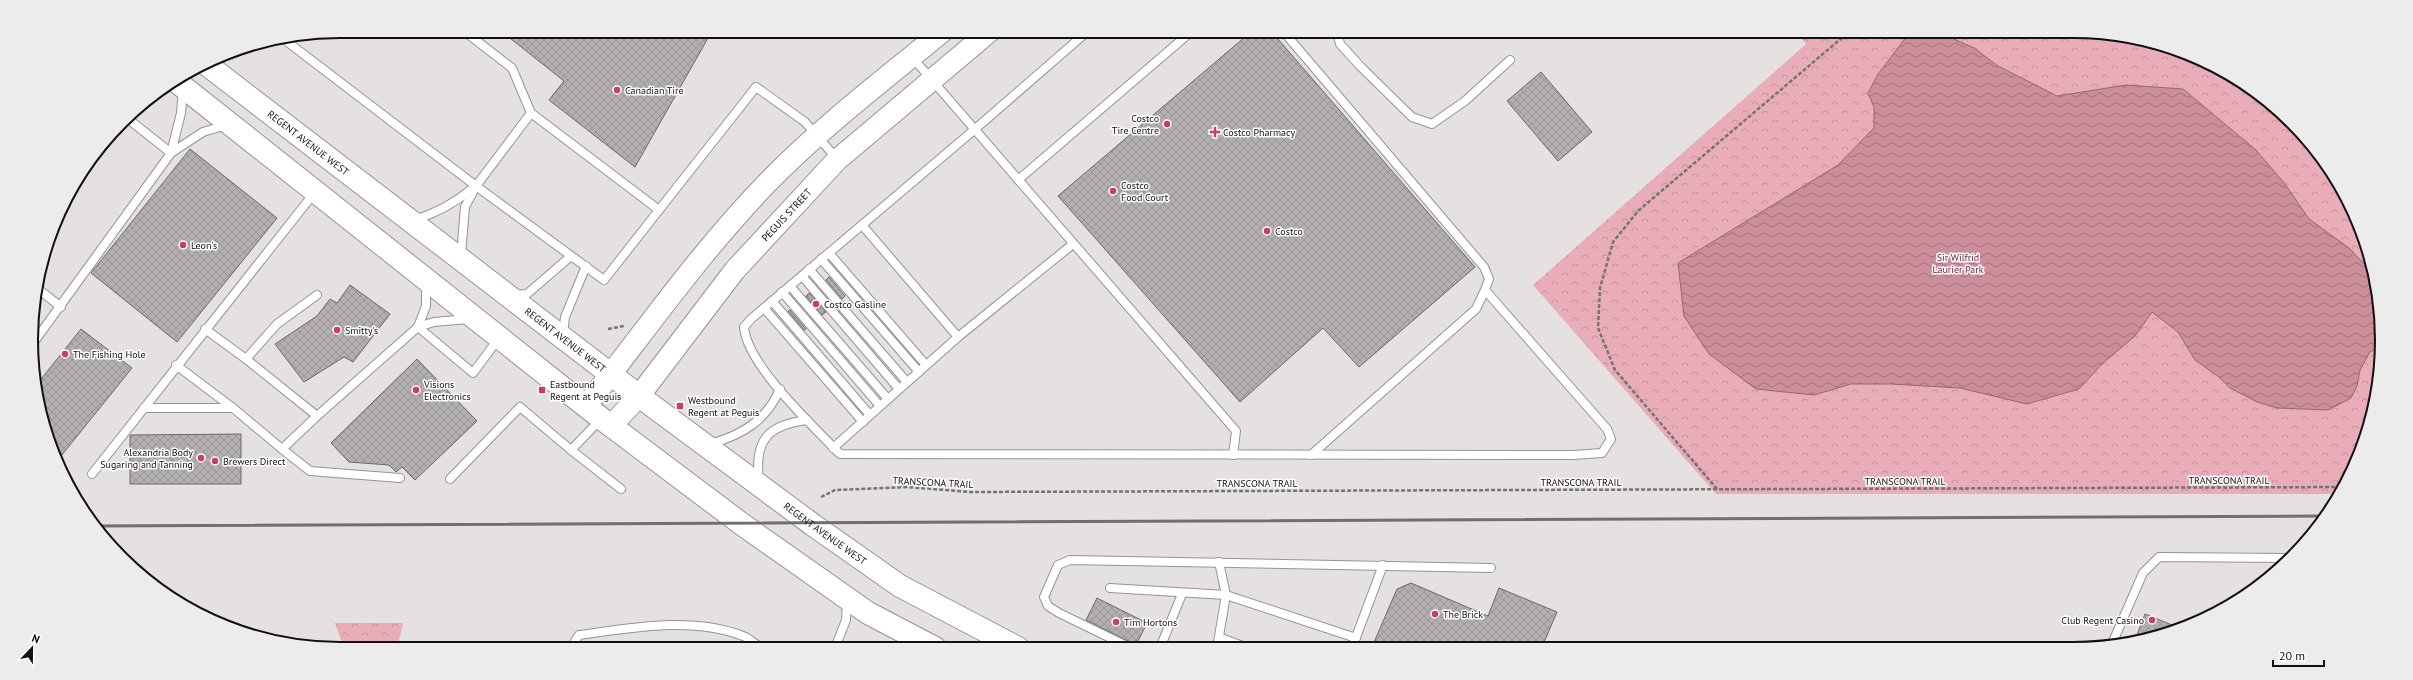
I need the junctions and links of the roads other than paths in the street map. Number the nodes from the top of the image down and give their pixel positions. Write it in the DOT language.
graph roads {
  1 [pos="473,38"];
  2 [pos="935,38"];
  3 [pos="982,38"];
  4 [pos="1080,38"];
  5 [pos="1184,38"];
  6 [pos="1288,38"];
  7 [pos="1339,38"];
  8 [pos="289,43"];
  9 [pos="912,57"];
  10 [pos="1510,60"];
  11 [pos="210,67"];
  12 [pos="931,81"];
  13 [pos="180,84"];
  14 [pos="531,113"];
  15 [pos="131,121"];
  16 [pos="231,125"];
  17 [pos="974,130"];
  18 [pos="817,136"];
  19 [pos="171,153"];
  20 [pos="837,160"];
  21 [pos="1018,180"];
  22 [pos="476,186"];
  23 [pos="315,192"];
  24 [pos="659,210"];
  25 [pos="411,221"];
  26 [pos="862,225"];
  27 [pos="1073,244"];
  28 [pos="828,253"];
  29 [pos="571,256"];
  30 [pos="461,259"];
  31 [pos="821,259"];
  32 [pos="586,266"];
  33 [pos="809,269"];
  34 [pos="802,276"];
  35 [pos="426,279"];
  36 [pos="790,286"];
  37 [pos="1485,290"];
  38 [pos="42,292"];
  39 [pos="782,292"];
  40 [pos="317,295"];
  41 [pos="508,295"];
  42 [pos="772,301"];
  43 [pos="61,307"];
  44 [pos="764,308"];
  45 [pos="475,318"];
  46 [pos="418,327"];
  47 [pos="205,329"];
  48 [pos="38,337"];
  49 [pos="563,337"];
  50 [pos="958,337"];
  51 [pos="500,338"];
  52 [pos="246,359"];
  53 [pos="926,365"];
  54 [pos="176,366"];
  55 [pos="919,372"];
  56 [pos="611,374"];
  57 [pos="907,382"];
  58 [pos="780,389"];
  59 [pos="900,389"];
  60 [pos="639,396"];
  61 [pos="888,399"];
  62 [pos="880,406"];
  63 [pos="144,408"];
  64 [pos="233,408"];
  65 [pos="870,414"];
  66 [pos="317,416"];
  67 [pos="600,417"];
  68 [pos="807,420"];
  69 [pos="863,422"];
  70 [pos="706,445"];
  71 [pos="282,448"];
  72 [pos="833,448"];
  73 [pos="571,450"];
  74 [pos="1232,455"];
  75 [pos="1311,455"];
  76 [pos="92,474"];
  77 [pos="400,478"];
  78 [pos="450,479"];
  79 [pos="759,485"];
  80 [pos="621,489"];
  81 [pos="2282,558"];
  82 [pos="1219,562"];
  83 [pos="1383,565"];
  84 [pos="1491,568"];
  85 [pos="1110,588"];
  86 [pos="1182,594"];
  87 [pos="1226,595"];
  88 [pos="847,599"];
  89 [pos="1221,638"];
  90 [pos="1356,638"];
  91 [pos="2114,639"];
  92 [pos="574,642"];
  93 [pos="752,642"];
  94 [pos="837,642"];
  95 [pos="924,642"];
  96 [pos="1007,642"];
  97 [pos="1118,642"];
  98 [pos="1162,642"];
  99 [pos="1219,642"];
  100 [pos="1232,642"];
  101 [pos="1354,642"];
  1 -- 14 [label="lane"];
  2 -- 9 [label="street"];
  3 -- 12 [label="street, PEGUIS STREET"];
  4 -- 17 [label="lane"];
  5 -- 21 [label="lane"];
  6 -- 37 [label="lane"];
  7 -- 10 [label="lane"];
  8 -- 22 [label="lane"];
  9 -- 12 [label="lane"];
  9 -- 18 [label="street"];
  11 -- 25 [label="main road, REGENT AVENUE WEST"];
  12 -- 17 [label="lane"];
  12 -- 20 [label="street, PEGUIS STREET"];
  13 -- 16 [label="main road"];
  13 -- 19 [label="lane"];
  14 -- 22 [label="lane"];
  14 -- 24 [label="lane"];
  15 -- 19 [label="lane"];
  16 -- 19 [label="lane"];
  16 -- 23 [label="main road"];
  17 -- 21 [label="lane"];
  17 -- 26 [label="lane"];
  18 -- 20 [label="lane"];
  18 -- 24 [label="lane"];
  18 -- 56 [label="street"];
  19 -- 43 [label="lane"];
  20 -- 60 [label="street, PEGUIS STREET"];
  21 -- 27 [label="lane"];
  22 -- 25 [label="lane"];
  22 -- 29 [label="lane"];
  22 -- 30 [label="lane"];
  23 -- 35 [label="main road"];
  23 -- 47 [label="lane"];
  24 -- 32 [label="lane"];
  25 -- 30 [label="main road, REGENT AVENUE WEST"];
  26 -- 28 [label="lane"];
  26 -- 50 [label="lane"];
  27 -- 50 [label="lane"];
  27 -- 74 [label="lane"];
  28 -- 31 [label="lane"];
  28 -- 53 [label="lane"];
  29 -- 32 [label="lane"];
  29 -- 41 [label="lane"];
  30 -- 41 [label="main road, REGENT AVENUE WEST"];
  31 -- 33 [label="lane"];
  31 -- 55 [label="lane"];
  32 -- 49 [label="lane"];
  33 -- 34 [label="lane"];
  33 -- 57 [label="lane"];
  34 -- 36 [label="lane"];
  34 -- 59 [label="lane"];
  35 -- 45 [label="main road"];
  35 -- 46 [label="lane"];
  36 -- 39 [label="lane"];
  36 -- 61 [label="lane"];
  37 -- 75 [label="lane"];
  37 -- 75 [label="lane"];
  38 -- 43 [label="lane"];
  39 -- 42 [label="lane"];
  39 -- 62 [label="lane"];
  40 -- 52 [label="lane"];
  41 -- 49 [label="main road, REGENT AVENUE WEST"];
  42 -- 44 [label="lane"];
  42 -- 65 [label="lane"];
  43 -- 48 [label="lane"];
  44 -- 58 [label="lane"];
  44 -- 69 [label="lane"];
  45 -- 46 [label="lane"];
  45 -- 51 [label="main road"];
  46 -- 51 [label="lane"];
  46 -- 66 [label="lane"];
  47 -- 52 [label="lane"];
  47 -- 54 [label="lane"];
  49 -- 56 [label="main road, REGENT AVENUE WEST"];
  50 -- 53 [label="lane"];
  51 -- 67 [label="main road"];
  52 -- 66 [label="lane"];
  53 -- 55 [label="lane"];
  54 -- 63 [label="lane"];
  54 -- 64 [label="lane"];
  55 -- 57 [label="lane"];
  56 -- 60 [label="main road, REGENT AVENUE WEST"];
  56 -- 67 [label="street"];
  57 -- 59 [label="lane"];
  58 -- 68 [label="lane"];
  58 -- 70 [label="lane"];
  59 -- 61 [label="lane"];
  60 -- 67 [label="street, PEGUIS STREET"];
  60 -- 70 [label="main road, REGENT AVENUE WEST"];
  61 -- 62 [label="lane"];
  62 -- 65 [label="lane"];
  63 -- 64 [label="lane"];
  63 -- 76 [label="lane"];
  64 -- 71 [label="lane"];
  65 -- 69 [label="lane"];
  66 -- 71 [label="lane"];
  67 -- 73 [label="lane"];
  67 -- 88 [label="main road"];
  68 -- 72 [label="lane"];
  68 -- 79 [label="lane"];
  69 -- 72 [label="lane"];
  70 -- 79 [label="main road, REGENT AVENUE WEST"];
  71 -- 77 [label="lane"];
  72 -- 74 [label="lane"];
  73 -- 78 [label="lane"];
  73 -- 80 [label="lane"];
  74 -- 75 [label="lane"];
  79 -- 96 [label="main road, REGENT AVENUE WEST"];
  81 -- 91 [label="lane"];
  82 -- 83 [label="lane"];
  82 -- 87 [label="lane"];
  82 -- 97 [label="lane"];
  83 -- 84 [label="lane"];
  83 -- 90 [label="lane"];
  85 -- 86 [label="lane"];
  86 -- 87 [label="lane"];
  86 -- 98 [label="lane"];
  87 -- 89 [label="lane"];
  87 -- 90 [label="lane"];
  88 -- 94 [label="lane"];
  88 -- 95 [label="main road"];
  89 -- 99 [label="lane"];
  89 -- 100 [label="lane"];
  90 -- 101 [label="lane"];
  92 -- 93 [label="lane"];
}
